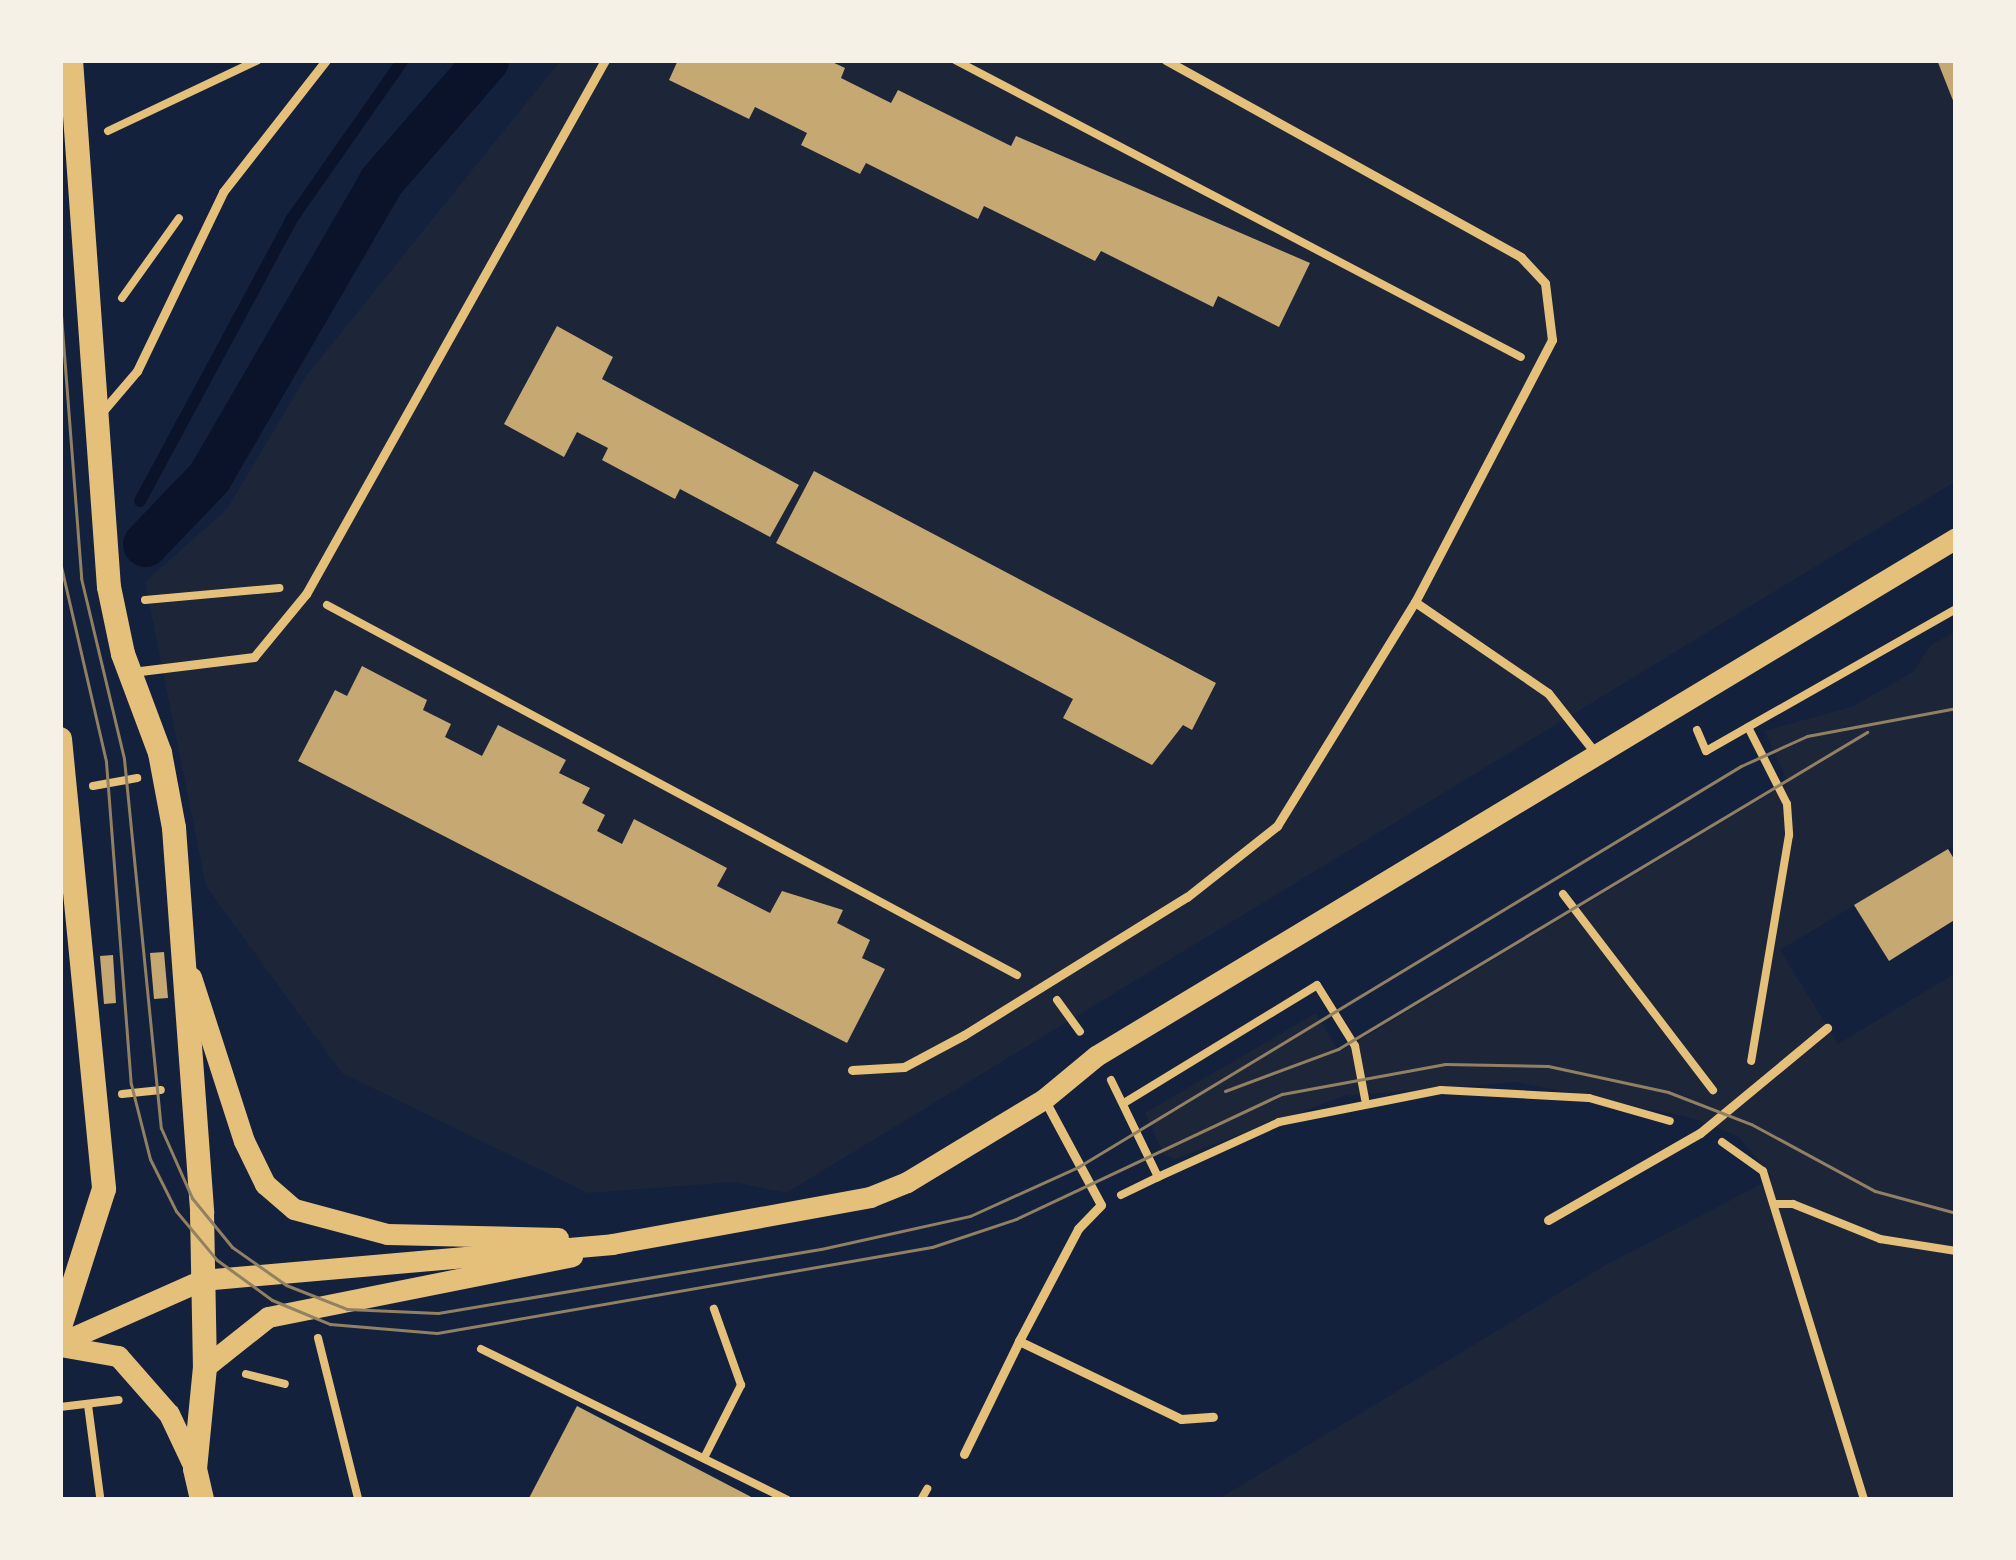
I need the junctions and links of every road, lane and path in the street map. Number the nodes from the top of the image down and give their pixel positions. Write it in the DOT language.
graph roads {
  1 [pos="71,60"];
  2 [pos="258,60"];
  3 [pos="326,60"];
  4 [pos="604,60"];
  5 [pos="956,60"];
  6 [pos="1166,60"];
  7 [pos="99,135"];
  8 [pos="1539,366"];
  9 [pos="96,416"];
  10 [pos="1956,538"];
  11 [pos="306,594"];
  12 [pos="138,601"];
  13 [pos="1414,602"];
  14 [pos="1956,609"];
  15 [pos="129,672"];
  16 [pos="1695,726"];
  17 [pos="1748,727"];
  18 [pos="60,739"];
  19 [pos="1597,754"];
  20 [pos="141,778"];
  21 [pos="91,787"];
  22 [pos="1563,894"];
  23 [pos="181,947"];
  24 [pos="1041,988"];
  25 [pos="1827,1028"];
  26 [pos="1096,1056"];
  27 [pos="852,1070"];
  28 [pos="173,1090"];
  29 [pos="108,1096"];
  30 [pos="1745,1096"];
  31 [pos="1365,1099"];
  32 [pos="1044,1100"];
  33 [pos="1124,1102"];
  34 [pos="1732,1107"];
  35 [pos="1700,1133"];
  36 [pos="1774,1204"];
  37 [pos="1548,1220"];
  38 [pos="612,1244"];
  39 [pos="1956,1251"];
  40 [pos="202,1280"];
  41 [pos="714,1309"];
  42 [pos="60,1327"];
  43 [pos="318,1338"];
  44 [pos="1019,1341"];
  45 [pos="60,1344"];
  46 [pos="481,1349"];
  47 [pos="218,1368"];
  48 [pos="285,1384"];
  49 [pos="134,1389"];
  50 [pos="88,1405"];
  51 [pos="60,1407"];
  52 [pos="1213,1417"];
  53 [pos="964,1454"];
  54 [pos="704,1458"];
  55 [pos="195,1469"];
  56 [pos="927,1489"];
  57 [pos="100,1496"];
  58 [pos="358,1499"];
  59 [pos="202,1500"];
  60 [pos="788,1500"];
  61 [pos="921,1500"];
  62 [pos="1864,1500"];
  1 -- 9 [label="main road"];
  2 -- 7 [label="path"];
  3 -- 9 [label="lane"];
  4 -- 11 [label="lane"];
  5 -- 8 [label="path"];
  6 -- 8 [label="lane"];
  8 -- 13 [label="lane"];
  9 -- 15 [label="main road"];
  10 -- 19 [label="street"];
  11 -- 12 [label="path"];
  11 -- 15 [label="lane"];
  11 -- 24 [label="path"];
  13 -- 19 [label="lane"];
  13 -- 24 [label="lane"];
  14 -- 17 [label="path"];
  15 -- 23 [label="main road"];
  16 -- 17 [label="path"];
  17 -- 30 [label="path"];
  18 -- 42 [label="main road"];
  19 -- 26 [label="street"];
  20 -- 21 [label="path"];
  22 -- 34 [label="path"];
  23 -- 38 [label="street"];
  23 -- 40 [label="main road"];
  24 -- 26 [label="path"];
  24 -- 27 [label="lane"];
  25 -- 30 [label="lane"];
  26 -- 32 [label="street"];
  26 -- 33 [label="path"];
  28 -- 29 [label="path"];
  30 -- 34 [label="lane"];
  31 -- 33 [label="path"];
  31 -- 33 [label="path"];
  31 -- 35 [label="path"];
  32 -- 38 [label="street"];
  32 -- 44 [label="lane"];
  34 -- 35 [label="lane"];
  35 -- 36 [label="path"];
  35 -- 37 [label="lane"];
  36 -- 39 [label="path"];
  36 -- 62 [label="path"];
  38 -- 40 [label="street"];
  38 -- 47 [label="street"];
  40 -- 45 [label="street"];
  40 -- 47 [label="main road"];
  41 -- 54 [label="path"];
  43 -- 58 [label="path"];
  44 -- 52 [label="lane"];
  44 -- 53 [label="lane"];
  45 -- 55 [label="street"];
  46 -- 54 [label="path"];
  47 -- 48 [label="path"];
  47 -- 55 [label="main road"];
  49 -- 50 [label="path"];
  50 -- 51 [label="path"];
  50 -- 57 [label="path"];
  54 -- 60 [label="path"];
  55 -- 59 [label="main road"];
  56 -- 61 [label="path"];
}
